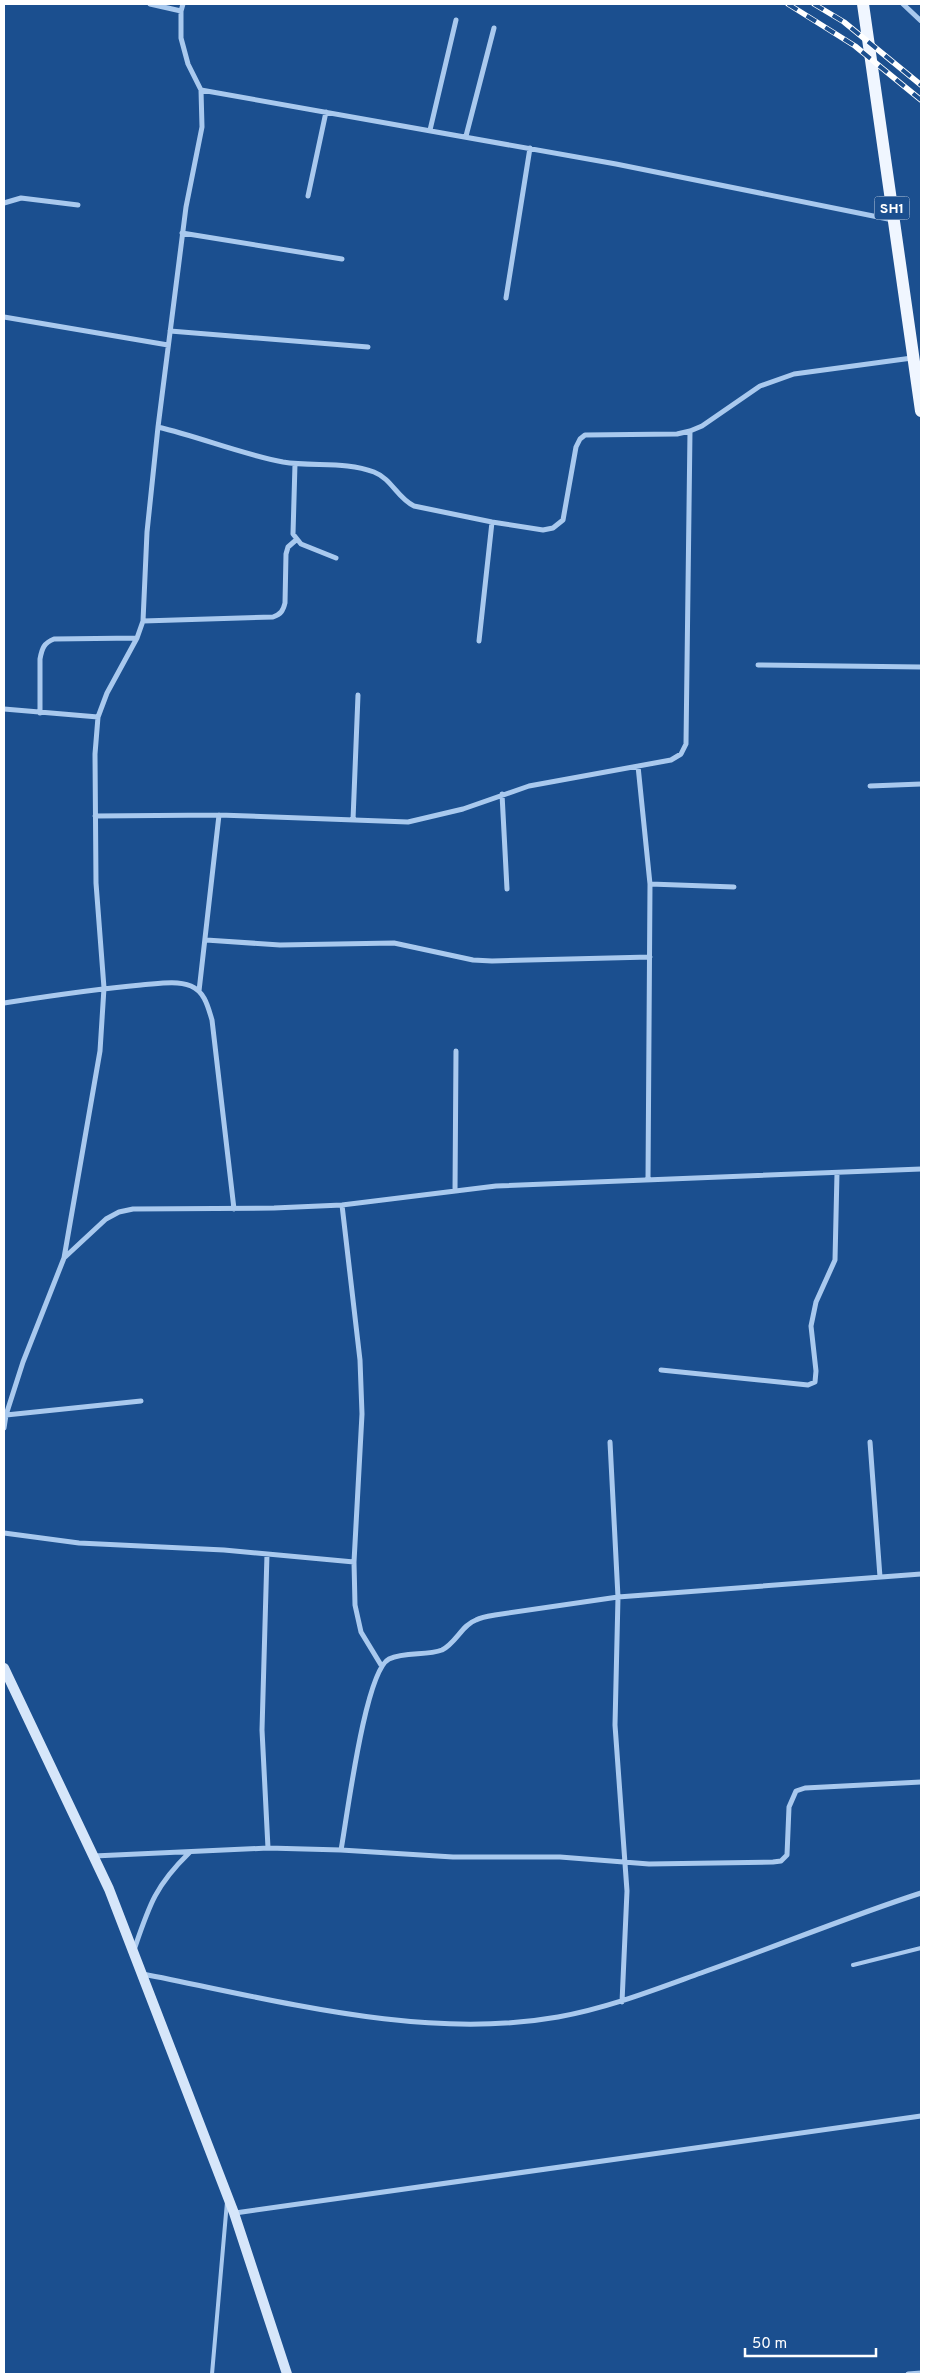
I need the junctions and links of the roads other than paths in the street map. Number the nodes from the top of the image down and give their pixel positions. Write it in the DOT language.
graph roads {
  1 [pos="150,4"];
  2 [pos="183,4"];
  3 [pos="863,4"];
  4 [pos="903,4"];
  5 [pos="181,11"];
  6 [pos="456,20"];
  7 [pos="921,21"];
  8 [pos="494,28"];
  9 [pos="201,90"];
  10 [pos="326,112"];
  11 [pos="430,130"];
  12 [pos="466,136"];
  13 [pos="530,148"];
  14 [pos="308,196"];
  15 [pos="4,203"];
  16 [pos="78,205"];
  17 [pos="893,220"];
  18 [pos="182,233"];
  19 [pos="342,259"];
  20 [pos="506,298"];
  21 [pos="4,316"];
  22 [pos="170,331"];
  23 [pos="168,345"];
  24 [pos="368,347"];
  25 [pos="914,358"];
  26 [pos="921,411"];
  27 [pos="158,427"];
  28 [pos="690,431"];
  29 [pos="295,464"];
  30 [pos="492,522"];
  31 [pos="296,540"];
  32 [pos="336,558"];
  33 [pos="143,621"];
  34 [pos="137,638"];
  35 [pos="480,641"];
  36 [pos="758,664"];
  37 [pos="921,667"];
  38 [pos="358,695"];
  39 [pos="4,709"];
  40 [pos="40,713"];
  41 [pos="98,717"];
  42 [pos="638,766"];
  43 [pos="921,784"];
  44 [pos="870,786"];
  45 [pos="502,794"];
  46 [pos="219,815"];
  47 [pos="95,816"];
  48 [pos="353,820"];
  49 [pos="650,884"];
  50 [pos="734,887"];
  51 [pos="507,889"];
  52 [pos="206,940"];
  53 [pos="650,957"];
  54 [pos="104,988"];
  55 [pos="199,991"];
  56 [pos="4,1003"];
  57 [pos="456,1051"];
  58 [pos="921,1169"];
  59 [pos="837,1173"];
  60 [pos="648,1180"];
  61 [pos="455,1191"];
  62 [pos="342,1205"];
  63 [pos="234,1209"];
  64 [pos="64,1258"];
  65 [pos="662,1370"];
  66 [pos="141,1402"];
  67 [pos="6,1415"];
  68 [pos="4,1428"];
  69 [pos="610,1442"];
  70 [pos="870,1442"];
  71 [pos="4,1533"];
  72 [pos="267,1554"];
  73 [pos="354,1562"];
  74 [pos="921,1574"];
  75 [pos="880,1577"];
  76 [pos="618,1597"];
  77 [pos="381,1665"];
  78 [pos="4,1668"];
  79 [pos="921,1782"];
  80 [pos="268,1848"];
  81 [pos="341,1850"];
  82 [pos="189,1852"];
  83 [pos="94,1856"];
  84 [pos="625,1862"];
  85 [pos="921,1893"];
  86 [pos="921,1948"];
  87 [pos="134,1950"];
  88 [pos="852,1965"];
  89 [pos="143,1974"];
  90 [pos="622,2002"];
  91 [pos="921,2116"];
  92 [pos="227,2195"];
  93 [pos="234,2213"];
  94 [pos="921,2373"];
  95 [pos="212,2374"];
  96 [pos="286,2374"];
  97 [pos="908,2374"];
  1 -- 5 [label="street"];
  2 -- 5 [label="street"];
  3 -- 17 [label="main road, SH1"];
  4 -- 7 [label="street"];
  5 -- 9 [label="street"];
  6 -- 11 [label="street"];
  8 -- 12 [label="street"];
  9 -- 10 [label="street"];
  9 -- 18 [label="street"];
  10 -- 11 [label="street"];
  10 -- 14 [label="street"];
  11 -- 12 [label="street"];
  12 -- 13 [label="street"];
  13 -- 17 [label="street"];
  13 -- 20 [label="street"];
  15 -- 16 [label="street"];
  17 -- 25 [label="main road, SH1"];
  18 -- 19 [label="street"];
  18 -- 22 [label="street"];
  21 -- 23 [label="street"];
  22 -- 23 [label="street"];
  22 -- 24 [label="street"];
  23 -- 27 [label="street"];
  25 -- 26 [label="main road, SH1"];
  25 -- 28 [label="street"];
  27 -- 29 [label="street"];
  27 -- 33 [label="street"];
  28 -- 30 [label="street"];
  28 -- 42 [label="street"];
  29 -- 30 [label="street"];
  29 -- 31 [label="street"];
  30 -- 35 [label="street"];
  31 -- 32 [label="street"];
  31 -- 33 [label="street"];
  33 -- 34 [label="street"];
  34 -- 40 [label="street"];
  34 -- 41 [label="street"];
  36 -- 37 [label="street"];
  38 -- 48 [label="street"];
  39 -- 40 [label="street"];
  40 -- 41 [label="street"];
  41 -- 47 [label="street"];
  42 -- 45 [label="street"];
  42 -- 49 [label="street"];
  43 -- 44 [label="street"];
  45 -- 48 [label="street"];
  45 -- 51 [label="street"];
  46 -- 47 [label="street"];
  46 -- 48 [label="street"];
  46 -- 52 [label="street"];
  47 -- 54 [label="street"];
  49 -- 50 [label="street"];
  49 -- 53 [label="street"];
  52 -- 53 [label="street"];
  52 -- 55 [label="street"];
  53 -- 60 [label="street"];
  54 -- 55 [label="street"];
  54 -- 56 [label="street"];
  54 -- 64 [label="street"];
  55 -- 63 [label="street"];
  57 -- 61 [label="street"];
  58 -- 59 [label="street"];
  59 -- 60 [label="street"];
  59 -- 65 [label="street"];
  60 -- 61 [label="street"];
  61 -- 62 [label="street"];
  62 -- 63 [label="street"];
  62 -- 73 [label="street"];
  63 -- 64 [label="street"];
  64 -- 67 [label="street"];
  66 -- 67 [label="street"];
  67 -- 68 [label="street"];
  69 -- 76 [label="street"];
  70 -- 75 [label="street"];
  71 -- 72 [label="street"];
  72 -- 73 [label="street"];
  72 -- 80 [label="street"];
  73 -- 77 [label="street"];
  74 -- 75 [label="street"];
  75 -- 76 [label="street"];
  76 -- 77 [label="street"];
  76 -- 84 [label="street"];
  77 -- 81 [label="street"];
  78 -- 83 [label="street"];
  79 -- 84 [label="street"];
  80 -- 81 [label="street"];
  80 -- 82 [label="street"];
  81 -- 84 [label="street"];
  82 -- 83 [label="street"];
  82 -- 87 [label="street"];
  83 -- 87 [label="street"];
  84 -- 90 [label="street"];
  85 -- 90 [label="street"];
  86 -- 88 [label="lane"];
  87 -- 89 [label="street"];
  89 -- 90 [label="street"];
  89 -- 92 [label="street"];
  91 -- 93 [label="street"];
  92 -- 93 [label="street"];
  92 -- 95 [label="lane"];
  93 -- 96 [label="street"];
  94 -- 97 [label="street"];
}
